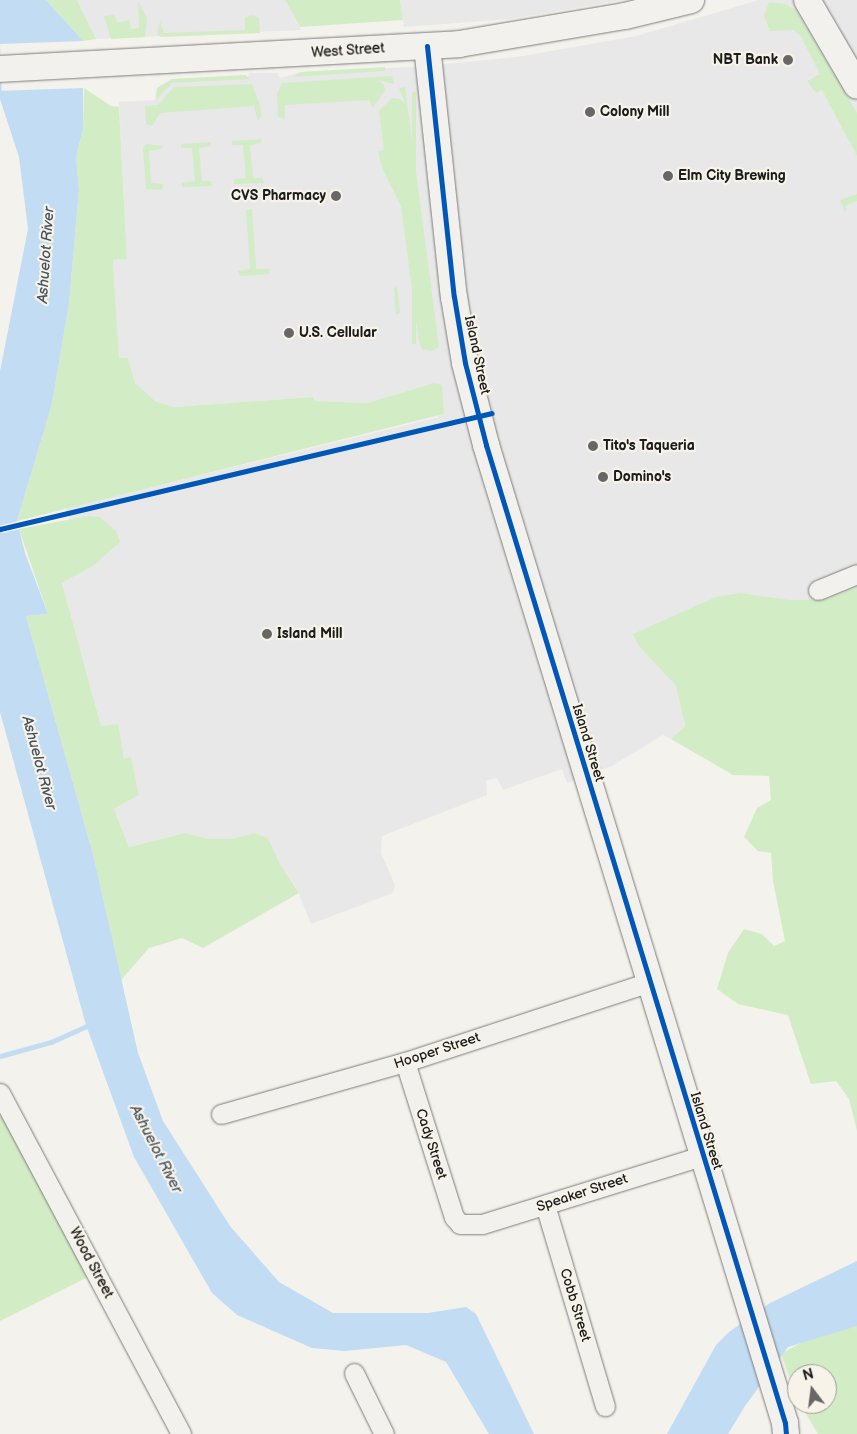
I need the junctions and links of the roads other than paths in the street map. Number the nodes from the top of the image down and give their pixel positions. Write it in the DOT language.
graph roads {
  1 [pos="691,0"];
  2 [pos="808,0"];
  3 [pos="426,46"];
  4 [pos="0,69"];
  5 [pos="857,86"];
  6 [pos="857,574"];
  7 [pos="818,590"];
  8 [pos="650,982"];
  9 [pos="405,1062"];
  10 [pos="0,1093"];
  11 [pos="221,1114"];
  12 [pos="702,1156"];
  13 [pos="545,1205"];
  14 [pos="460,1224"];
  15 [pos="354,1372"];
  16 [pos="605,1406"];
  17 [pos="790,1430"];
  18 [pos="180,1434"];
  19 [pos="384,1434"];
  1 -- 3 [label="street, West Street"];
  2 -- 5 [label="street"];
  3 -- 4 [label="street, West Street"];
  3 -- 8 [label="street, Island Street"];
  6 -- 7 [label="street"];
  8 -- 9 [label="street, Hooper Street"];
  8 -- 12 [label="street, Island Street"];
  9 -- 11 [label="street, Hooper Street"];
  9 -- 14 [label="street, Cady Street"];
  10 -- 18 [label="street, Wood Street"];
  12 -- 13 [label="street, Speaker Street"];
  12 -- 17 [label="street, Island Street"];
  13 -- 14 [label="street, Speaker Street"];
  13 -- 16 [label="street, Cobb Street"];
  15 -- 19 [label="street"];
}
